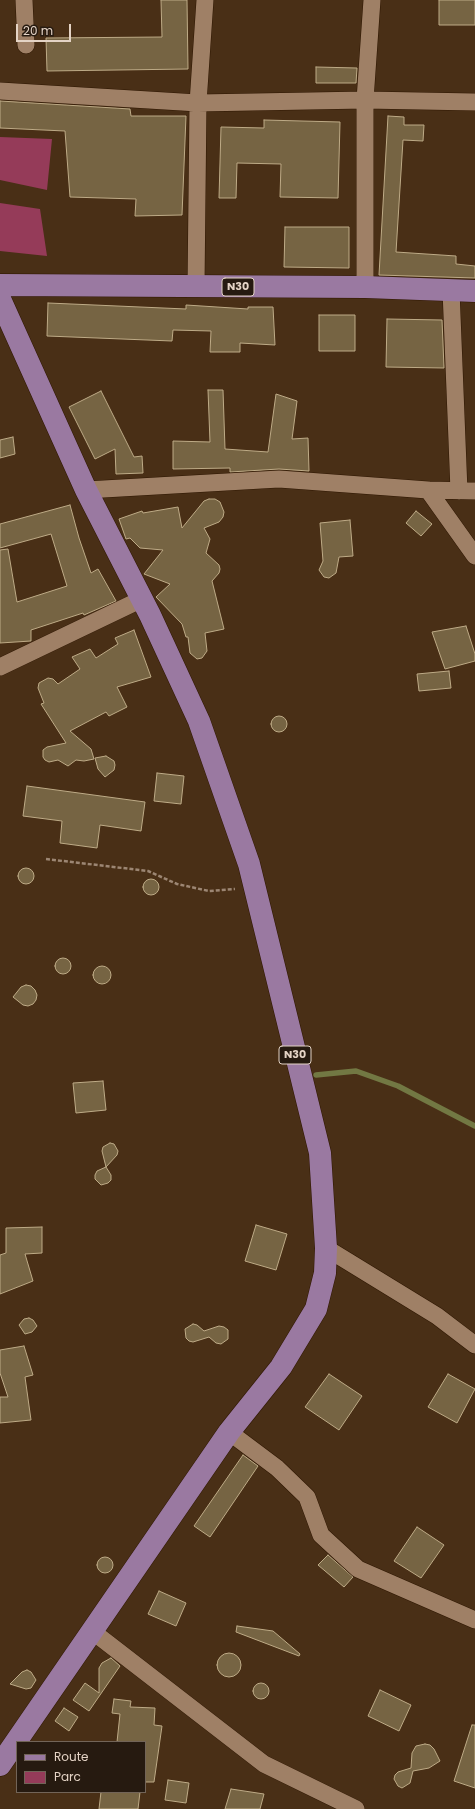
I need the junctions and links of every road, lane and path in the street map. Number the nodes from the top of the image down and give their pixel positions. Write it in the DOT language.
graph roads {
  1 [pos="24,0"];
  2 [pos="205,0"];
  3 [pos="372,0"];
  4 [pos="26,45"];
  5 [pos="0,91"];
  6 [pos="365,100"];
  7 [pos="475,102"];
  8 [pos="198,103"];
  9 [pos="0,285"];
  10 [pos="196,286"];
  11 [pos="365,287"];
  12 [pos="451,290"];
  13 [pos="475,291"];
  14 [pos="0,299"];
  15 [pos="86,490"];
  16 [pos="428,490"];
  17 [pos="467,491"];
  18 [pos="475,556"];
  19 [pos="142,599"];
  20 [pos="0,668"];
  21 [pos="46,859"];
  22 [pos="254,887"];
  23 [pos="326,1248"];
  24 [pos="475,1345"];
  25 [pos="229,1432"];
  26 [pos="475,1620"];
  27 [pos="92,1631"];
  28 [pos="2,1759"];
  29 [pos="356,1809"];
  1 -- 4 [label="street"];
  2 -- 8 [label="street"];
  3 -- 6 [label="street"];
  5 -- 8 [label="street"];
  6 -- 7 [label="street"];
  6 -- 8 [label="street"];
  6 -- 11 [label="street"];
  8 -- 10 [label="street"];
  9 -- 10 [label="main road, N30"];
  10 -- 11 [label="main road, N30"];
  11 -- 12 [label="main road, N30"];
  12 -- 13 [label="main road, N30"];
  12 -- 17 [label="street"];
  14 -- 15 [label="main road, N30"];
  15 -- 16 [label="street"];
  15 -- 19 [label="main road, N30"];
  16 -- 17 [label="street"];
  16 -- 18 [label="street"];
  19 -- 20 [label="street"];
  19 -- 22 [label="main road, N30"];
  21 -- 22 [label="path"];
  22 -- 23 [label="main road, N30"];
  23 -- 24 [label="street"];
  23 -- 25 [label="main road, N30"];
  25 -- 26 [label="street"];
  25 -- 27 [label="main road, N30"];
  27 -- 28 [label="main road, N30"];
  27 -- 29 [label="street"];
}
